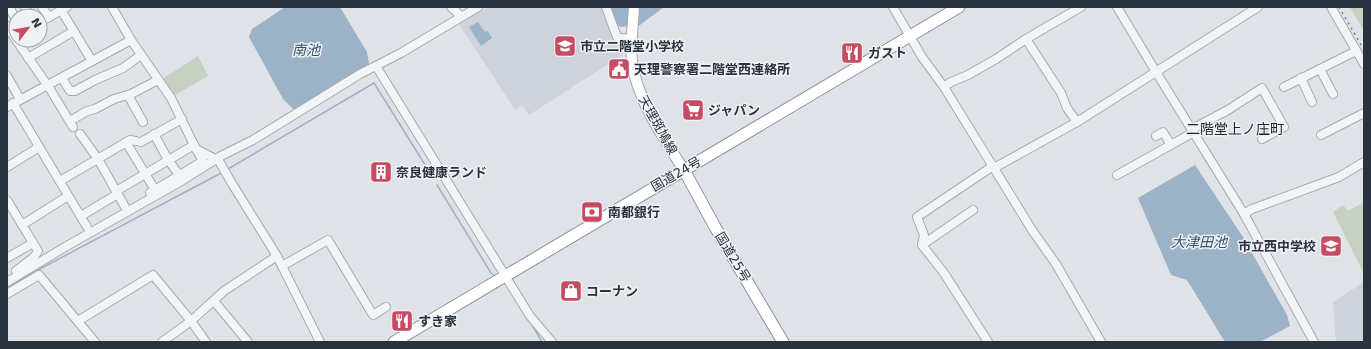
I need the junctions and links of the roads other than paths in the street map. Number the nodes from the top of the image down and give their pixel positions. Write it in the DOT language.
graph roads {
  1 [pos="112,7"];
  2 [pos="451,7"];
  3 [pos="478,7"];
  4 [pos="606,7"];
  5 [pos="634,7"];
  6 [pos="893,7"];
  7 [pos="959,7"];
  8 [pos="1081,7"];
  9 [pos="1117,7"];
  10 [pos="1258,7"];
  11 [pos="1331,7"];
  12 [pos="64,8"];
  13 [pos="461,16"];
  14 [pos="48,17"];
  15 [pos="74,31"];
  16 [pos="632,35"];
  17 [pos="910,36"];
  18 [pos="1026,39"];
  19 [pos="131,40"];
  20 [pos="21,48"];
  21 [pos="1356,51"];
  22 [pos="141,55"];
  23 [pos="28,58"];
  24 [pos="92,61"];
  25 [pos="1364,64"];
  26 [pos="376,66"];
  27 [pos="1320,69"];
  28 [pos="1156,72"];
  29 [pos="7,76"];
  30 [pos="62,78"];
  31 [pos="1301,78"];
  32 [pos="158,80"];
  33 [pos="47,85"];
  34 [pos="944,87"];
  35 [pos="1284,87"];
  36 [pos="1333,94"];
  37 [pos="128,95"];
  38 [pos="1312,102"];
  39 [pos="14,103"];
  40 [pos="1364,113"];
  41 [pos="182,119"];
  42 [pos="143,122"];
  43 [pos="1077,122"];
  44 [pos="1193,130"];
  45 [pos="80,134"];
  46 [pos="154,134"];
  47 [pos="1321,135"];
  48 [pos="1156,136"];
  49 [pos="1262,140"];
  50 [pos="126,142"];
  51 [pos="1171,145"];
  52 [pos="39,147"];
  53 [pos="195,147"];
  54 [pos="214,158"];
  55 [pos="98,159"];
  56 [pos="169,160"];
  57 [pos="203,161"];
  58 [pos="1364,162"];
  59 [pos="7,167"];
  60 [pos="994,167"];
  61 [pos="684,170"];
  62 [pos="145,174"];
  63 [pos="179,175"];
  64 [pos="1117,175"];
  65 [pos="60,181"];
  66 [pos="155,190"];
  67 [pos="117,192"];
  68 [pos="68,196"];
  69 [pos="7,200"];
  70 [pos="125,207"];
  71 [pos="973,210"];
  72 [pos="1244,214"];
  73 [pos="81,216"];
  74 [pos="22,225"];
  75 [pos="87,227"];
  76 [pos="96,230"];
  77 [pos="33,243"];
  78 [pos="922,245"];
  79 [pos="277,256"];
  80 [pos="7,258"];
  81 [pos="282,266"];
  82 [pos="505,276"];
  83 [pos="15,277"];
  84 [pos="7,282"];
  85 [pos="7,294"];
  86 [pos="214,302"];
  87 [pos="386,307"];
  88 [pos="78,321"];
  89 [pos="191,321"];
  90 [pos="95,342"];
  91 [pos="162,342"];
  92 [pos="206,342"];
  93 [pos="248,342"];
  94 [pos="320,342"];
  95 [pos="394,342"];
  96 [pos="552,342"];
  97 [pos="783,342"];
  98 [pos="988,342"];
  99 [pos="1101,342"];
  100 [pos="1314,342"];
  1 -- 19 [label="street"];
  2 -- 13 [label="street"];
  3 -- 13 [label="street"];
  4 -- 16 [label="street"];
  5 -- 16 [label="main road, 天理斑鳩線"];
  6 -- 17 [label="street"];
  7 -- 17 [label="highway, 国道24号"];
  8 -- 18 [label="street"];
  9 -- 28 [label="street"];
  10 -- 28 [label="street"];
  11 -- 21 [label="street"];
  12 -- 14 [label="street"];
  12 -- 15 [label="street"];
  13 -- 26 [label="street"];
  15 -- 23 [label="street"];
  15 -- 24 [label="street"];
  16 -- 61 [label="main road, 天理斑鳩線"];
  17 -- 34 [label="street"];
  17 -- 61 [label="highway, 国道24号"];
  18 -- 34 [label="street"];
  18 -- 43 [label="street"];
  19 -- 22 [label="street"];
  19 -- 24 [label="street"];
  20 -- 23 [label="street"];
  21 -- 25 [label="street"];
  21 -- 27 [label="street"];
  22 -- 30 [label="street"];
  22 -- 32 [label="street"];
  23 -- 33 [label="street"];
  24 -- 30 [label="street"];
  26 -- 54 [label="street"];
  26 -- 82 [label="street"];
  27 -- 31 [label="street"];
  27 -- 36 [label="street"];
  28 -- 43 [label="street"];
  28 -- 44 [label="street"];
  29 -- 39 [label="street"];
  30 -- 33 [label="street"];
  31 -- 35 [label="street"];
  31 -- 38 [label="street"];
  32 -- 37 [label="street"];
  32 -- 41 [label="street"];
  33 -- 37 [label="street"];
  33 -- 39 [label="street"];
  34 -- 60 [label="street"];
  37 -- 42 [label="street"];
  39 -- 52 [label="street"];
  40 -- 47 [label="street"];
  41 -- 46 [label="street"];
  41 -- 53 [label="street"];
  43 -- 60 [label="street"];
  44 -- 49 [label="street"];
  44 -- 51 [label="street"];
  44 -- 72 [label="street"];
  45 -- 55 [label="street"];
  46 -- 50 [label="street"];
  46 -- 56 [label="street"];
  48 -- 51 [label="street"];
  50 -- 55 [label="street"];
  50 -- 62 [label="street"];
  51 -- 64 [label="street"];
  52 -- 59 [label="street"];
  52 -- 65 [label="street"];
  53 -- 54 [label="street"];
  53 -- 56 [label="street"];
  53 -- 57 [label="street"];
  54 -- 57 [label="street"];
  54 -- 76 [label="street"];
  54 -- 79 [label="street"];
  55 -- 65 [label="street"];
  55 -- 67 [label="street"];
  56 -- 62 [label="street"];
  56 -- 63 [label="street"];
  57 -- 63 [label="street"];
  58 -- 72 [label="street"];
  60 -- 78 [label="street"];
  60 -- 99 [label="street"];
  61 -- 82 [label="highway, 国道24号"];
  61 -- 97 [label="highway, 国道25号"];
  62 -- 66 [label="street"];
  62 -- 67 [label="street"];
  63 -- 66 [label="street"];
  65 -- 68 [label="street"];
  66 -- 70 [label="street"];
  67 -- 70 [label="street"];
  67 -- 73 [label="street"];
  68 -- 73 [label="street"];
  68 -- 74 [label="street"];
  69 -- 74 [label="street"];
  70 -- 76 [label="street"];
  71 -- 78 [label="street"];
  72 -- 100 [label="street"];
  73 -- 75 [label="street"];
  74 -- 77 [label="street"];
  76 -- 83 [label="street"];
  77 -- 80 [label="street"];
  77 -- 83 [label="street"];
  78 -- 98 [label="street"];
  79 -- 81 [label="street"];
  79 -- 86 [label="street"];
  81 -- 87 [label="street"];
  81 -- 94 [label="street"];
  82 -- 95 [label="highway, 国道24号"];
  82 -- 96 [label="street"];
  83 -- 84 [label="street"];
  85 -- 88 [label="street"];
  86 -- 89 [label="street"];
  86 -- 93 [label="street"];
  88 -- 89 [label="street"];
  88 -- 90 [label="street"];
  89 -- 91 [label="street"];
  89 -- 92 [label="street"];
}
